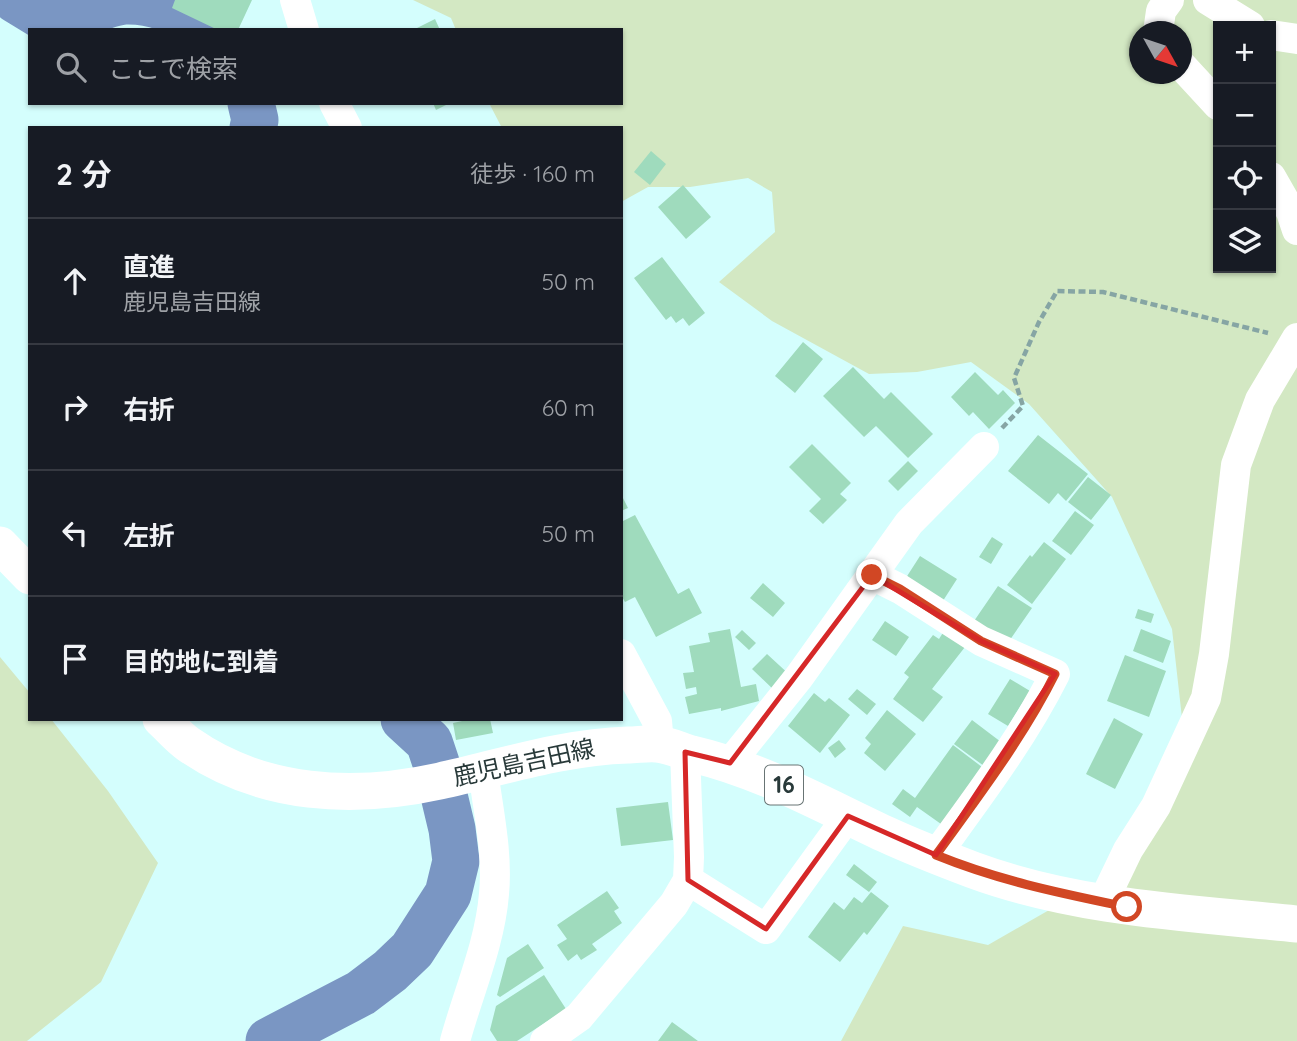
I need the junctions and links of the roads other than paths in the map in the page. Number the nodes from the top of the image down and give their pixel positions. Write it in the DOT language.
graph roads {
  1 [pos="295,0"];
  2 [pos="1169,0"];
  3 [pos="1208,0"];
  4 [pos="1160,21"];
  5 [pos="1242,21"];
  6 [pos="303,28"];
  7 [pos="1276,36"];
  8 [pos="1297,39"];
  9 [pos="1192,78"];
  10 [pos="1213,100"];
  11 [pos="335,105"];
  12 [pos="346,126"];
  13 [pos="1276,186"];
  14 [pos="1297,230"];
  15 [pos="1297,339"];
  16 [pos="984,447"];
  17 [pos="0,545"];
  18 [pos="28,574"];
  19 [pos="872,575"];
  20 [pos="623,658"];
  21 [pos="163,721"];
  22 [pos="672,748"];
  23 [pos="730,763"];
  24 [pos="468,774"];
  25 [pos="849,816"];
  26 [pos="936,855"];
  27 [pos="688,880"];
  28 [pos="1103,902"];
  29 [pos="1297,924"];
  30 [pos="455,1041"];
  31 [pos="545,1041"];
  1 -- 6 [label="street"];
  2 -- 4 [label="street"];
  3 -- 5 [label="street"];
  7 -- 8 [label="street"];
  9 -- 10 [label="street"];
  11 -- 12 [label="street"];
  13 -- 14 [label="street"];
  15 -- 28 [label="street"];
  16 -- 19 [label="street"];
  17 -- 18 [label="main road"];
  19 -- 23 [label="street"];
  19 -- 26 [label="street"];
  20 -- 22 [label="street"];
  21 -- 24 [label="main road, 鹿児島吉田線 / 16"];
  22 -- 23 [label="main road, 鹿児島吉田線 / 16"];
  22 -- 24 [label="main road, 鹿児島吉田線 / 16"];
  22 -- 27 [label="street"];
  23 -- 25 [label="main road, 鹿児島吉田線 / 16"];
  24 -- 30 [label="street"];
  25 -- 26 [label="main road, 鹿児島吉田線 / 16"];
  25 -- 27 [label="street"];
  26 -- 28 [label="main road, 鹿児島吉田線 / 16"];
  27 -- 31 [label="street"];
  28 -- 29 [label="main road, 鹿児島吉田線 / 16"];
}
